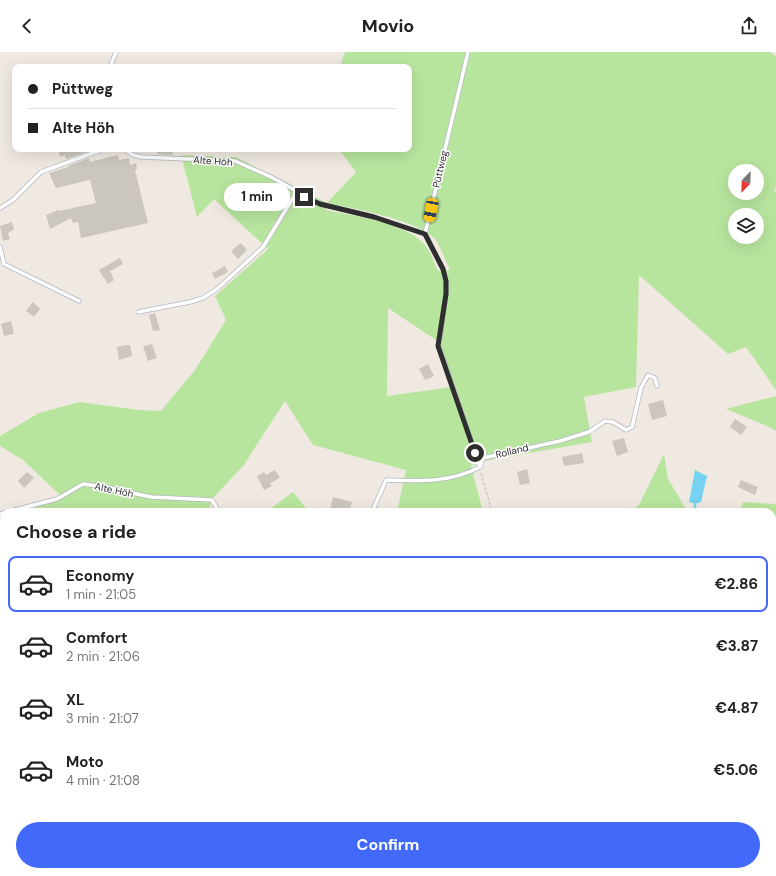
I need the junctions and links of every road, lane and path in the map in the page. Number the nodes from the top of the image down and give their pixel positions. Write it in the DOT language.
graph roads {
  1 [pos="116,52"];
  2 [pos="468,52"];
  3 [pos="111,64"];
  4 [pos="96,152"];
  5 [pos="128,152"];
  6 [pos="296,193"];
  7 [pos="0,208"];
  8 [pos="425,234"];
  9 [pos="0,248"];
  10 [pos="79,301"];
  11 [pos="138,312"];
  12 [pos="657,386"];
  13 [pos="480,467"];
  14 [pos="21,508"];
  15 [pos="216,508"];
  16 [pos="374,508"];
  17 [pos="491,508"];
  1 -- 3 [label="lane"];
  2 -- 8 [label="lane, Püttweg"];
  4 -- 7 [label="lane"];
  5 -- 6 [label="lane, Alte Höh"];
  6 -- 8 [label="lane, Alte Höh"];
  6 -- 11 [label="lane"];
  8 -- 13 [label="lane"];
  9 -- 10 [label="lane"];
  12 -- 13 [label="lane, Rolland"];
  13 -- 16 [label="lane, Rolland"];
  13 -- 17 [label="path"];
  14 -- 15 [label="lane, Alte Höh"];
}
